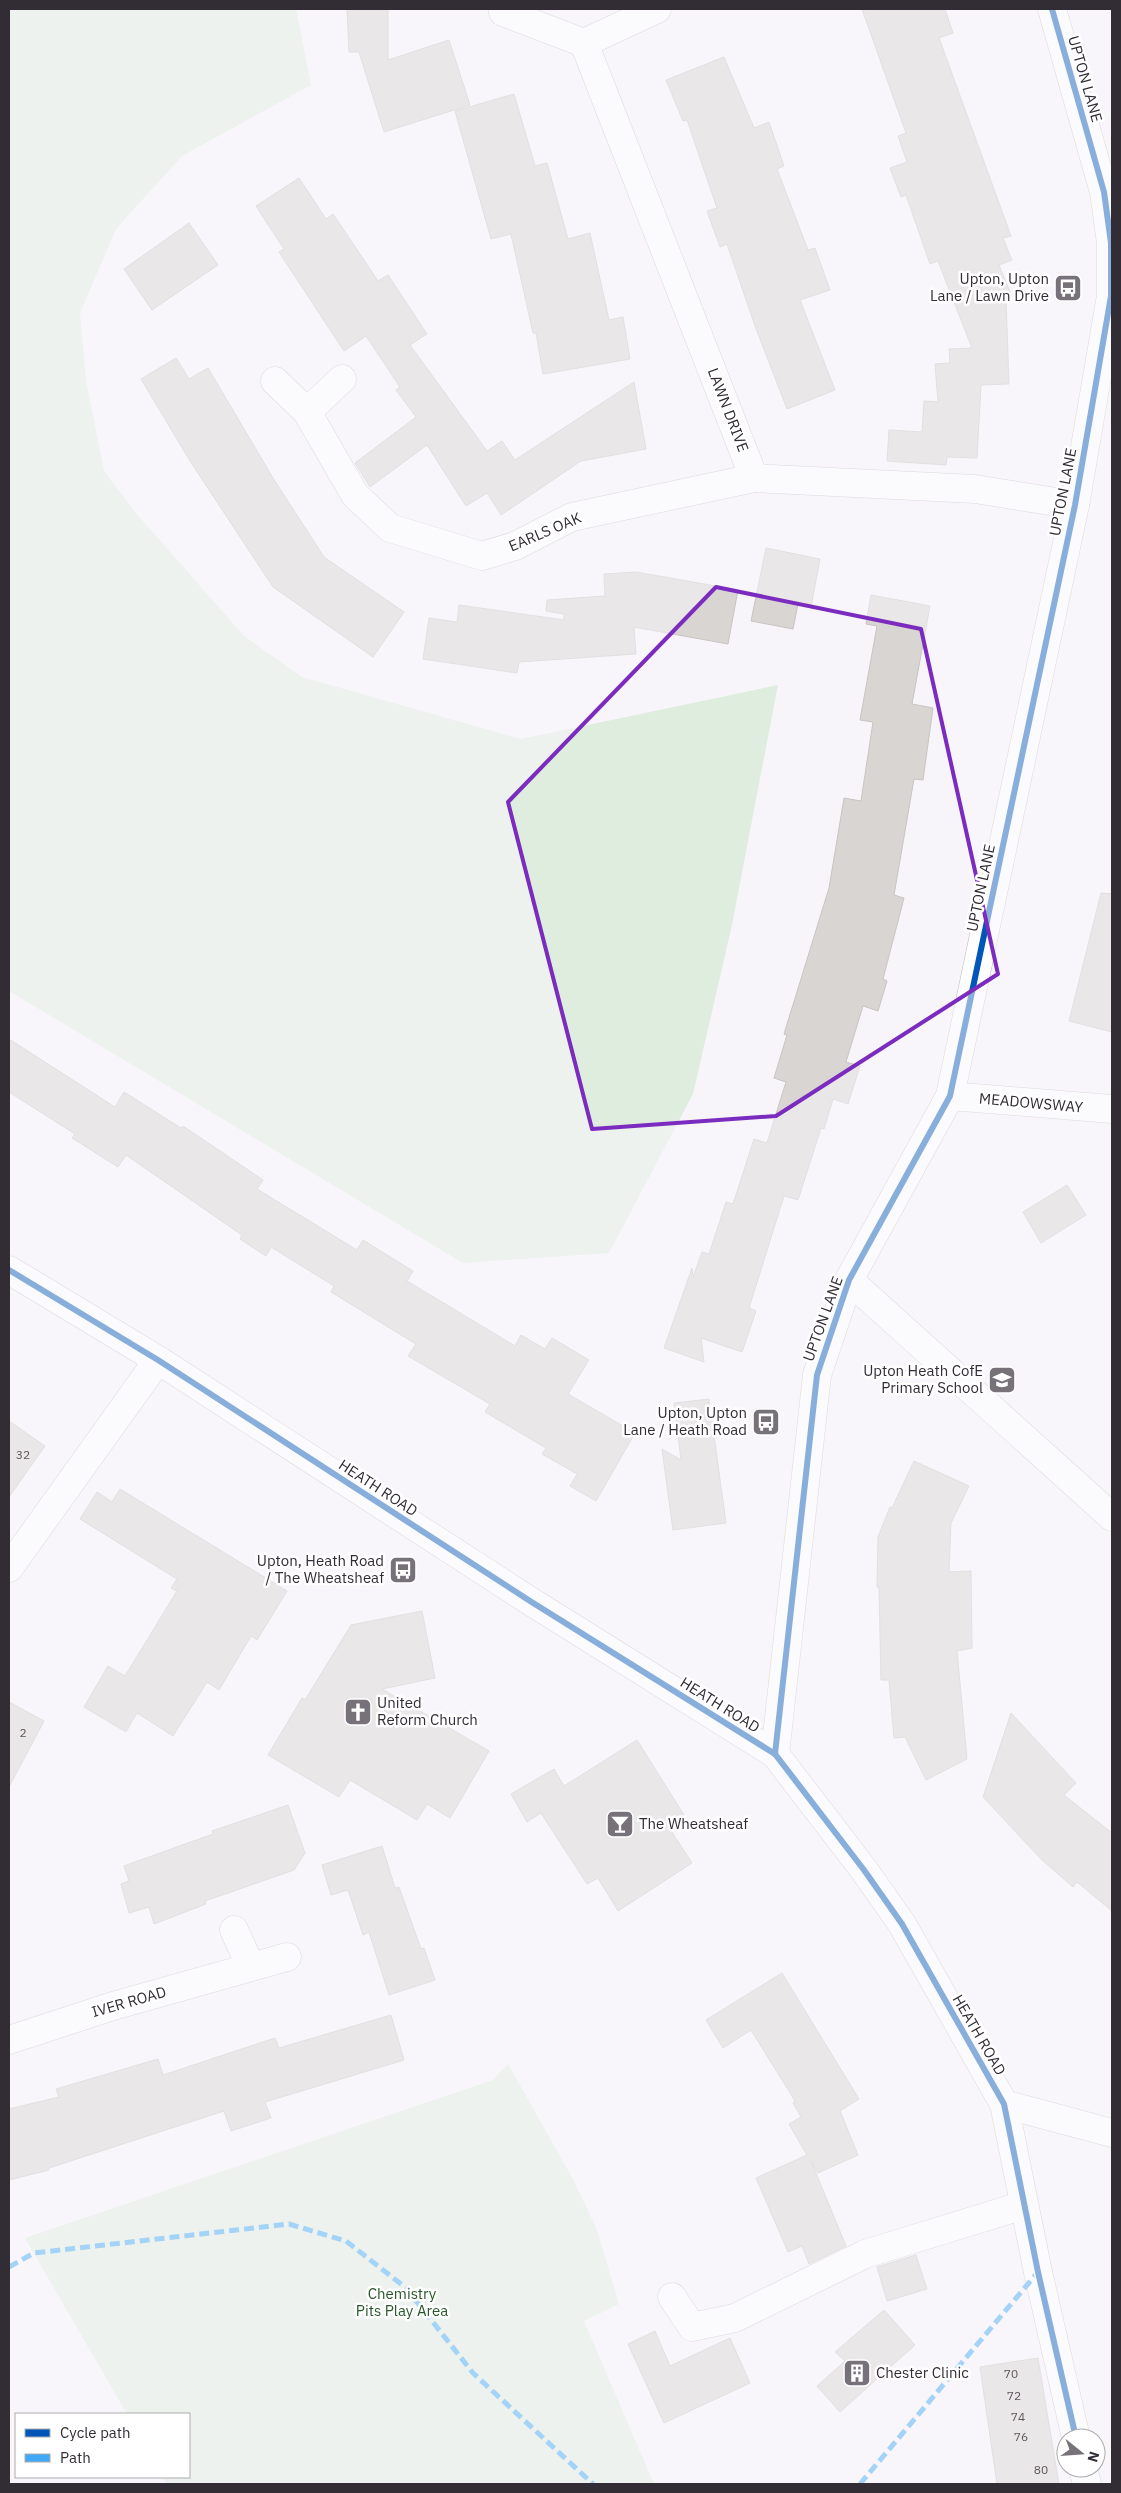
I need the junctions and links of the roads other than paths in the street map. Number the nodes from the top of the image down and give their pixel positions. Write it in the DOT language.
graph roads {
  1 [pos="657,9"];
  2 [pos="1052,9"];
  3 [pos="503,12"];
  4 [pos="584,43"];
  5 [pos="342,379"];
  6 [pos="275,381"];
  7 [pos="307,412"];
  8 [pos="754,478"];
  9 [pos="1074,505"];
  10 [pos="950,1096"];
  11 [pos="1112,1109"];
  12 [pos="9,1270"];
  13 [pos="850,1280"];
  14 [pos="158,1360"];
  15 [pos="1112,1517"];
  16 [pos="9,1568"];
  17 [pos="775,1754"];
  18 [pos="234,1930"];
  19 [pos="288,1957"];
  20 [pos="250,1967"];
  21 [pos="9,2040"];
  22 [pos="1004,2104"];
  23 [pos="1112,2133"];
  24 [pos="1024,2205"];
  25 [pos="672,2297"];
  26 [pos="1074,2428"];
  1 -- 4 [label="street"];
  2 -- 9 [label="street, UPTON LANE"];
  3 -- 4 [label="street"];
  4 -- 8 [label="street, LAWN DRIVE"];
  5 -- 7 [label="street"];
  6 -- 7 [label="street, EARLS OAK"];
  7 -- 8 [label="street, EARLS OAK"];
  8 -- 9 [label="street"];
  9 -- 10 [label="street, UPTON LANE"];
  10 -- 11 [label="street, MEADOWSWAY"];
  10 -- 13 [label="street, UPTON LANE"];
  12 -- 14 [label="street, HEATH ROAD"];
  13 -- 15 [label="street"];
  13 -- 17 [label="street, UPTON LANE"];
  14 -- 16 [label="street"];
  14 -- 17 [label="street, HEATH ROAD"];
  17 -- 22 [label="street, HEATH ROAD"];
  18 -- 20 [label="street"];
  19 -- 20 [label="street, IVER ROAD"];
  20 -- 21 [label="street, IVER ROAD"];
  22 -- 23 [label="street"];
  22 -- 24 [label="street, HEATH ROAD"];
  24 -- 25 [label="street"];
  24 -- 26 [label="street, HEATH ROAD"];
}
